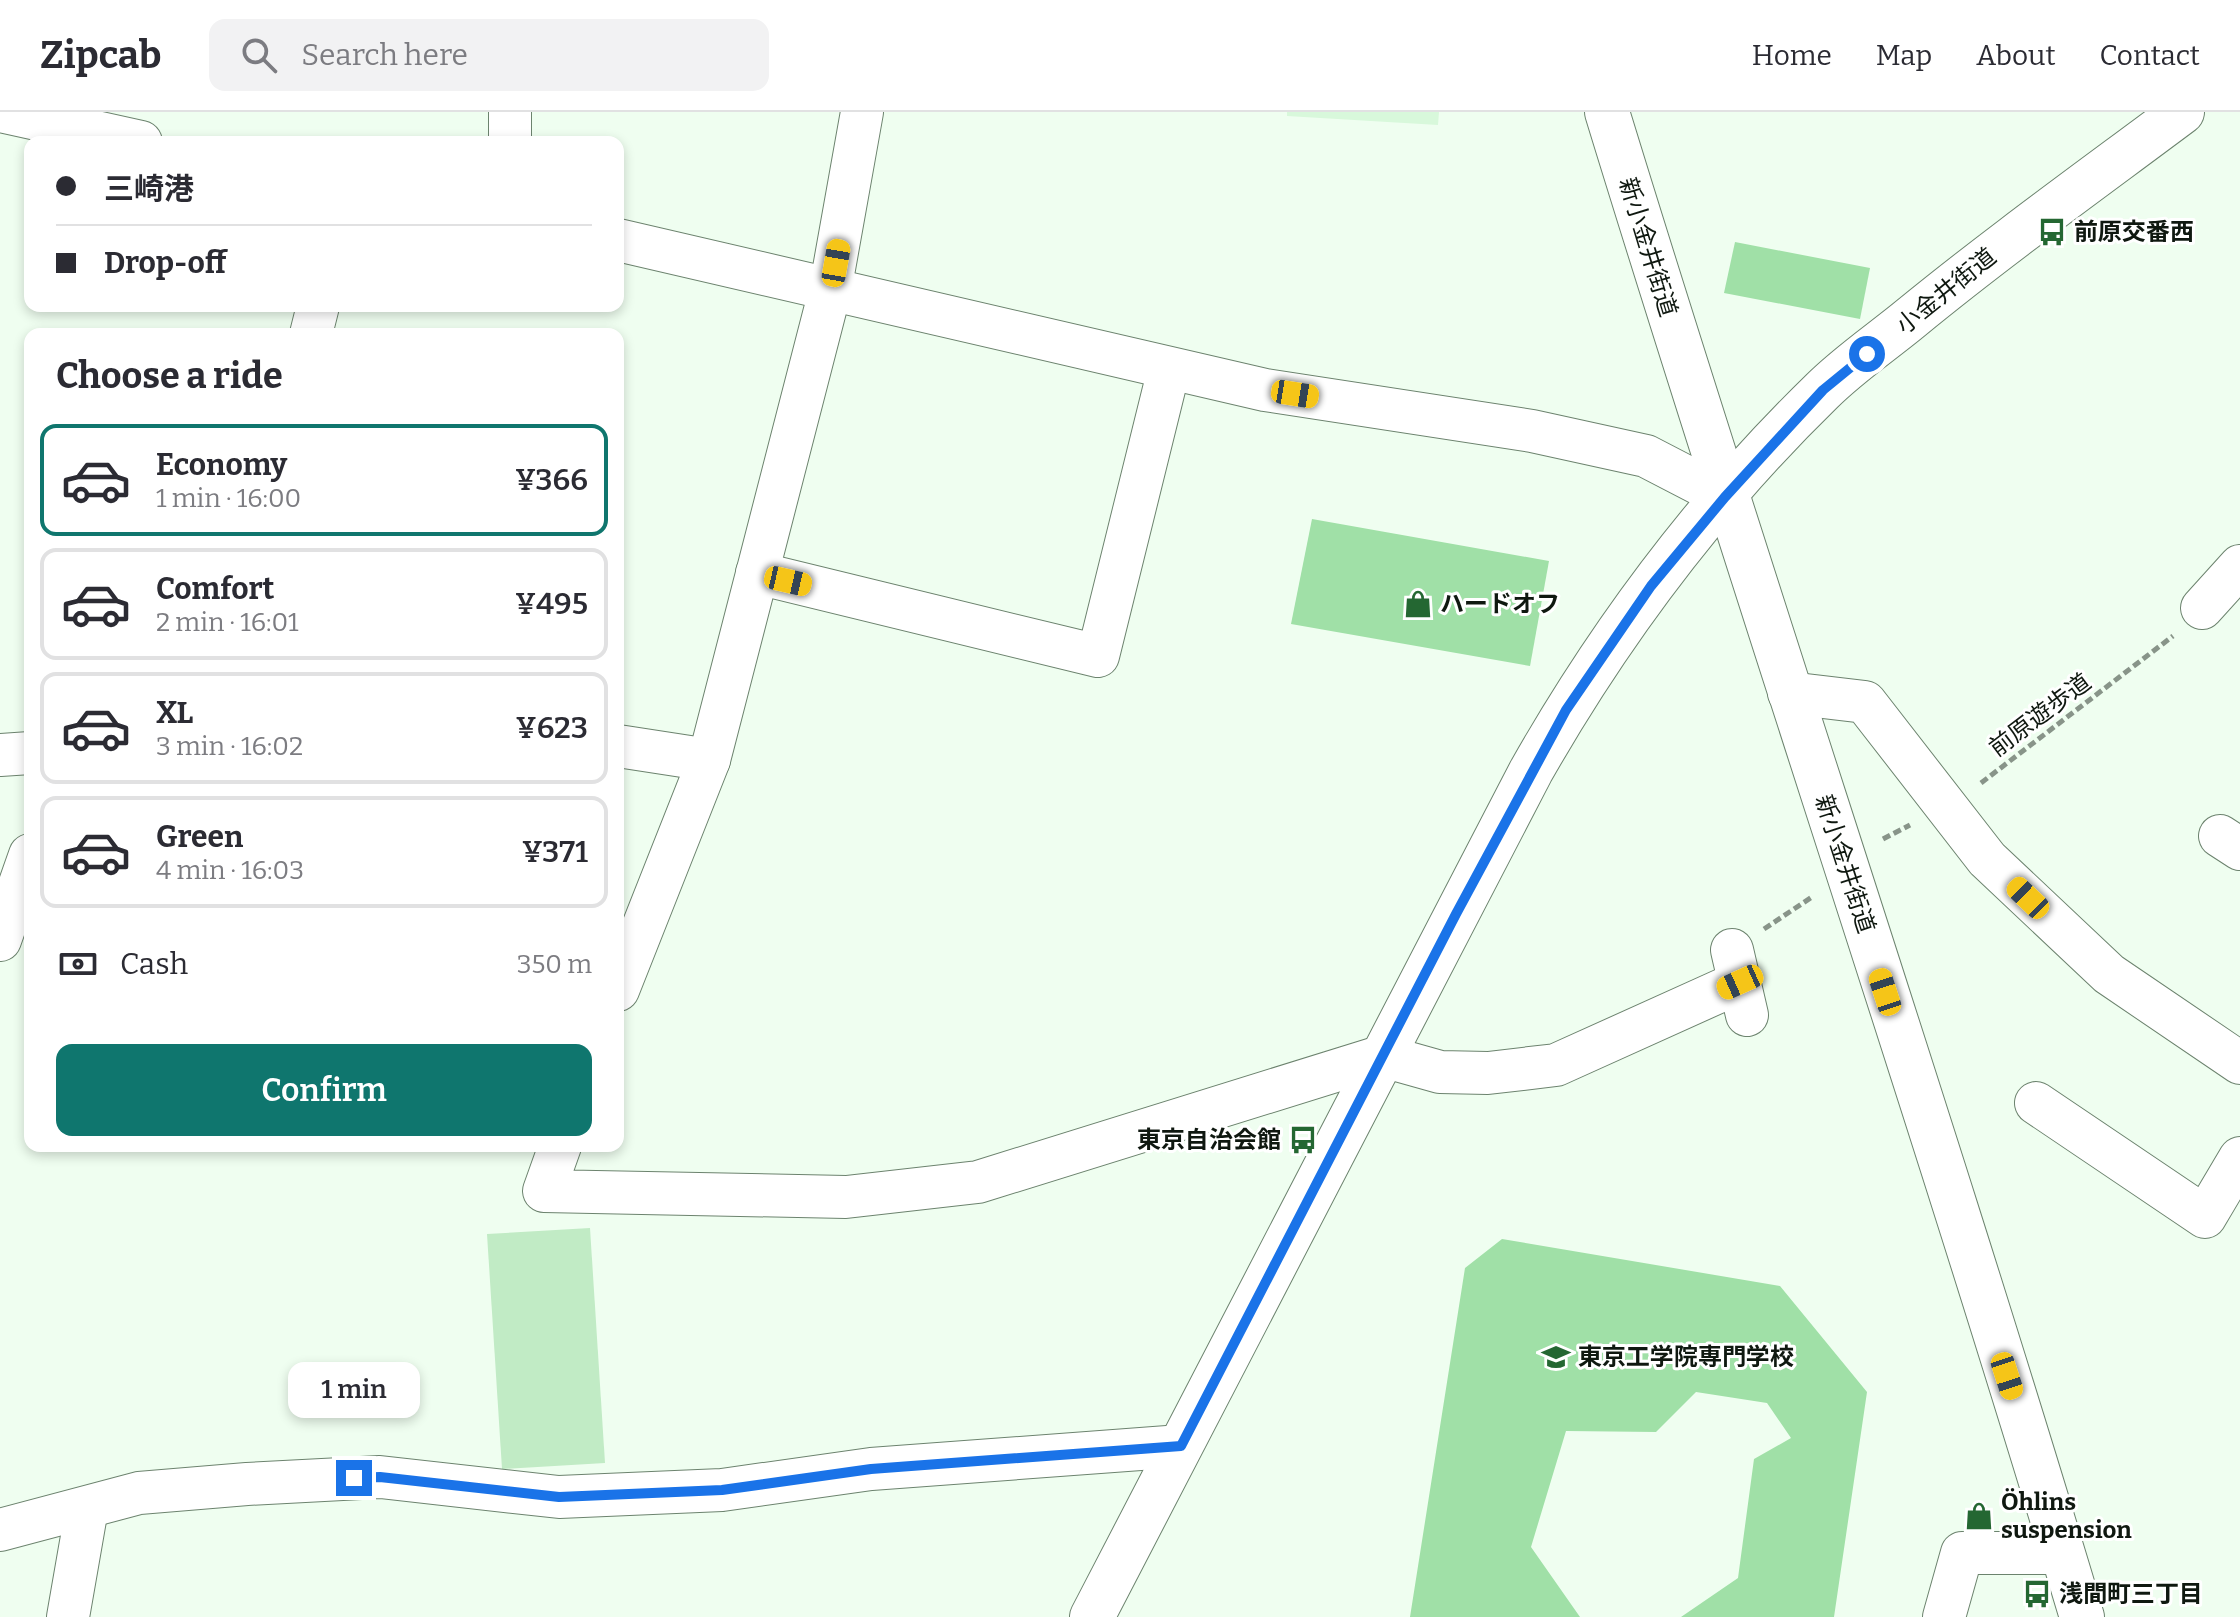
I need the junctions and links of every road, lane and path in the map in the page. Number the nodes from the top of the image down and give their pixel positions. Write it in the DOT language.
graph roads {
  1 [pos="5,112"];
  2 [pos="510,112"];
  3 [pos="862,112"];
  4 [pos="1607,112"];
  5 [pos="2182,112"];
  6 [pos="81,120"];
  7 [pos="125,136"];
  8 [pos="510,136"];
  9 [pos="624,241"];
  10 [pos="830,291"];
  11 [pos="1169,369"];
  12 [pos="1725,497"];
  13 [pos="2240,566"];
  14 [pos="757,573"];
  15 [pos="2202,608"];
  16 [pos="1789,693"];
  17 [pos="624,747"];
  18 [pos="24,753"];
  19 [pos="0,755"];
  20 [pos="709,760"];
  21 [pos="1945,805"];
  22 [pos="1890,836"];
  23 [pos="24,872"];
  24 [pos="0,940"];
  25 [pos="624,975"];
  26 [pos="1740,982"];
  27 [pos="1383,1056"];
  28 [pos="2240,1063"];
  29 [pos="2036,1103"];
  30 [pos="558,1152"];
  31 [pos="2240,1158"];
  32 [pos="1181,1446"];
  33 [pos="87,1508"];
  34 [pos="0,1530"];
  35 [pos="2063,1553"];
  36 [pos="68,1617"];
  37 [pos="1092,1617"];
  38 [pos="1944,1617"];
  39 [pos="2082,1617"];
  1 -- 6 [label="street"];
  2 -- 8 [label="street"];
  3 -- 10 [label="street"];
  4 -- 12 [label="main road, 新小金井街道"];
  5 -- 12 [label="main road, 小金井街道"];
  6 -- 7 [label="street"];
  9 -- 10 [label="street"];
  10 -- 11 [label="street"];
  10 -- 14 [label="street"];
  11 -- 12 [label="street"];
  11 -- 14 [label="street"];
  12 -- 16 [label="main road, 新小金井街道"];
  12 -- 27 [label="main road, 小金井街道"];
  13 -- 15 [label="street"];
  14 -- 20 [label="street"];
  15 -- 21 [label="path, 前原遊歩道"];
  16 -- 21 [label="street"];
  16 -- 35 [label="main road, 新小金井街道"];
  17 -- 20 [label="street"];
  18 -- 19 [label="street"];
  20 -- 25 [label="street"];
  21 -- 22 [label="path, 前原遊歩道"];
  21 -- 28 [label="street"];
  23 -- 24 [label="street"];
  26 -- 27 [label="street"];
  27 -- 30 [label="street"];
  27 -- 32 [label="main road, 小金井街道"];
  29 -- 31 [label="street"];
  32 -- 33 [label="street"];
  32 -- 37 [label="main road, 小金井街道"];
  33 -- 34 [label="street"];
  33 -- 36 [label="street"];
  35 -- 38 [label="street"];
  35 -- 39 [label="main road, 新小金井街道"];
}
